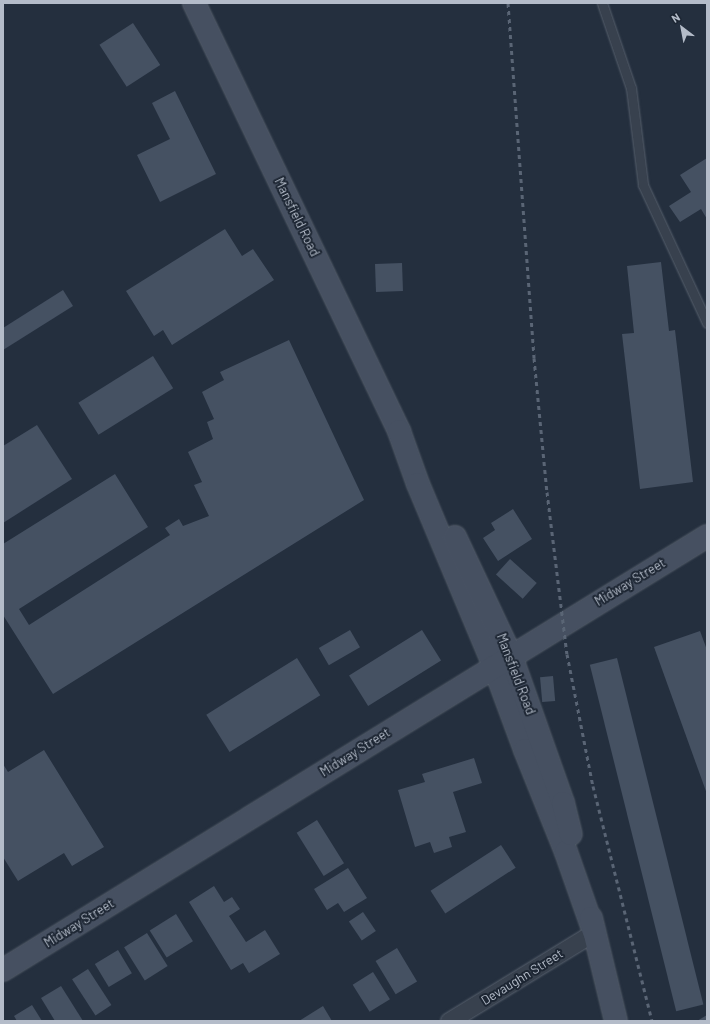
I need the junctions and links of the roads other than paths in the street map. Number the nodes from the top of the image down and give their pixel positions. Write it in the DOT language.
graph roads {
  1 [pos="194,3"];
  2 [pos="602,3"];
  3 [pos="707,322"];
  4 [pos="707,536"];
  5 [pos="503,661"];
  6 [pos="594,932"];
  7 [pos="3,970"];
  8 [pos="449,1021"];
  9 [pos="616,1021"];
  1 -- 5 [label="main road, Mansfield Road"];
  2 -- 3 [label="lane"];
  4 -- 5 [label="main road, Midway Street"];
  5 -- 6 [label="main road, Mansfield Road"];
  5 -- 7 [label="main road, Midway Street"];
  6 -- 8 [label="street, Devaughn Street"];
  6 -- 9 [label="main road, Mansfield Road"];
}
